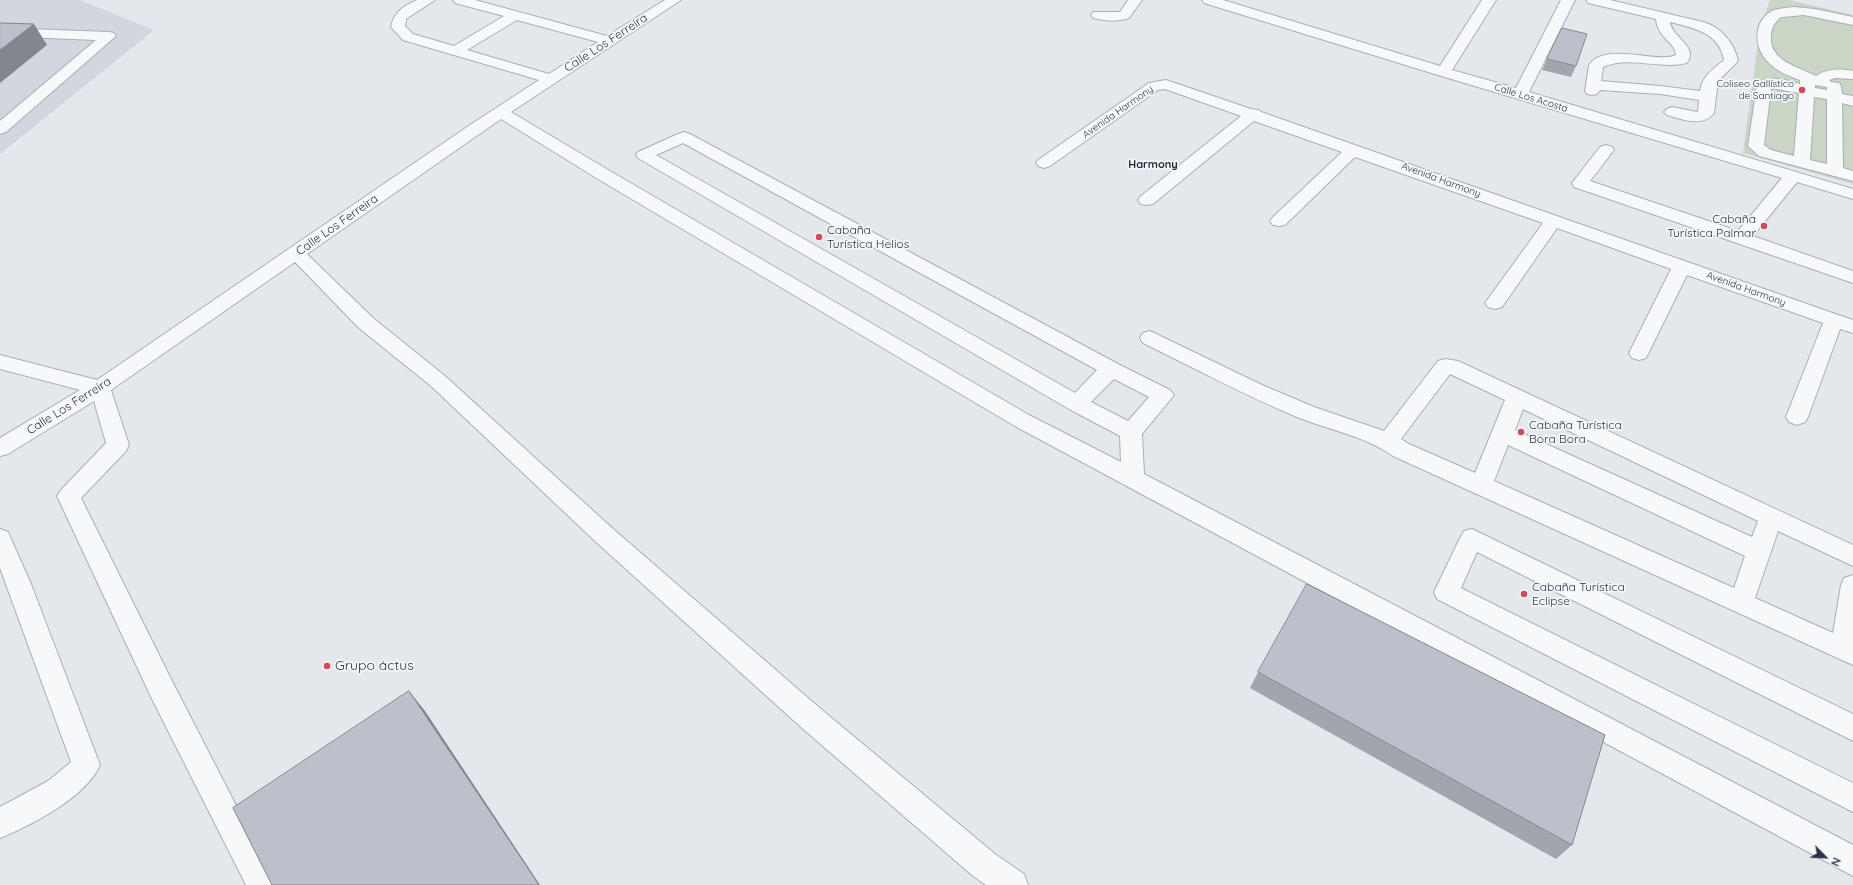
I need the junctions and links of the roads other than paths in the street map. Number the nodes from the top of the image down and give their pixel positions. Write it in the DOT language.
graph roads {
  1 [pos="428,0"];
  2 [pos="460,0"];
  3 [pos="674,0"];
  4 [pos="1135,0"];
  5 [pos="1209,0"];
  6 [pos="1489,0"];
  7 [pos="1568,0"];
  8 [pos="1593,0"];
  9 [pos="516,15"];
  10 [pos="1098,15"];
  11 [pos="1662,17"];
  12 [pos="1853,21"];
  13 [pos="0,32"];
  14 [pos="609,41"];
  15 [pos="455,51"];
  16 [pos="1443,72"];
  17 [pos="1853,75"];
  18 [pos="551,79"];
  19 [pos="1811,83"];
  20 [pos="1853,89"];
  21 [pos="1833,91"];
  22 [pos="1520,95"];
  23 [pos="1582,95"];
  24 [pos="1708,97"];
  25 [pos="1853,101"];
  26 [pos="501,112"];
  27 [pos="1672,112"];
  28 [pos="1254,113"];
  29 [pos="1599,119"];
  30 [pos="0,129"];
  31 [pos="1354,149"];
  32 [pos="1606,150"];
  33 [pos="1044,163"];
  34 [pos="1798,170"];
  35 [pos="1824,174"];
  36 [pos="1853,176"];
  37 [pos="1853,194"];
  38 [pos="1147,200"];
  39 [pos="1554,220"];
  40 [pos="1279,221"];
  41 [pos="1741,239"];
  42 [pos="296,253"];
  43 [pos="1682,265"];
  44 [pos="1853,277"];
  45 [pos="1495,303"];
  46 [pos="1834,320"];
  47 [pos="1853,327"];
  48 [pos="1150,338"];
  49 [pos="1639,353"];
  50 [pos="0,362"];
  51 [pos="1111,369"];
  52 [pos="100,388"];
  53 [pos="1517,397"];
  54 [pos="1077,404"];
  55 [pos="1797,417"];
  56 [pos="1131,432"];
  57 [pos="1502,433"];
  58 [pos="1388,441"];
  59 [pos="0,448"];
  60 [pos="1133,478"];
  61 [pos="1481,485"];
  62 [pos="1771,517"];
  63 [pos="0,539"];
  64 [pos="1760,551"];
  65 [pos="1853,556"];
  66 [pos="1853,584"];
  67 [pos="1741,603"];
  68 [pos="1848,652"];
  69 [pos="1853,728"];
  70 [pos="1853,798"];
  71 [pos="0,823"];
  72 [pos="1853,861"];
  73 [pos="262,885"];
  74 [pos="1013,885"];
  1 -- 15 [label="street"];
  2 -- 9 [label="street"];
  3 -- 14 [label="street, Calle Los Ferreira"];
  4 -- 10 [label="street"];
  5 -- 16 [label="street, Calle Los Acosta"];
  6 -- 16 [label="street"];
  7 -- 22 [label="street"];
  8 -- 11 [label="street"];
  9 -- 14 [label="street"];
  9 -- 15 [label="street"];
  11 -- 23 [label="street"];
  11 -- 24 [label="street"];
  12 -- 19 [label="street"];
  13 -- 30 [label="street"];
  14 -- 18 [label="street, Calle Los Ferreira"];
  15 -- 18 [label="street"];
  16 -- 22 [label="street, Calle Los Acosta"];
  17 -- 19 [label="street"];
  18 -- 26 [label="street, Calle Los Ferreira"];
  19 -- 21 [label="street"];
  19 -- 34 [label="street"];
  19 -- 34 [label="street"];
  20 -- 21 [label="street"];
  21 -- 25 [label="street"];
  21 -- 35 [label="street"];
  22 -- 23 [label="street, Calle Los Acosta"];
  23 -- 24 [label="street"];
  23 -- 29 [label="street, Calle Los Acosta"];
  23 -- 29 [label="street"];
  24 -- 27 [label="street"];
  26 -- 42 [label="street, Calle Los Ferreira"];
  26 -- 60 [label="street"];
  28 -- 31 [label="street, Avenida Harmony"];
  28 -- 33 [label="street, Avenida Harmony"];
  28 -- 38 [label="street"];
  29 -- 34 [label="street, Calle Los Acosta"];
  31 -- 39 [label="street, Avenida Harmony"];
  31 -- 40 [label="street"];
  32 -- 41 [label="street"];
  34 -- 35 [label="street"];
  34 -- 41 [label="street"];
  35 -- 36 [label="street"];
  35 -- 37 [label="street"];
  39 -- 43 [label="street, Avenida Harmony"];
  39 -- 45 [label="street"];
  41 -- 44 [label="street"];
  42 -- 52 [label="street, Calle Los Ferreira"];
  42 -- 74 [label="street"];
  43 -- 46 [label="street, Avenida Harmony"];
  43 -- 49 [label="street"];
  46 -- 47 [label="street, Avenida Harmony"];
  46 -- 55 [label="street"];
  48 -- 58 [label="street"];
  50 -- 52 [label="street"];
  51 -- 54 [label="street"];
  51 -- 54 [label="street"];
  51 -- 56 [label="street"];
  52 -- 59 [label="street, Calle Los Ferreira"];
  52 -- 73 [label="street"];
  53 -- 57 [label="street"];
  53 -- 58 [label="street"];
  53 -- 62 [label="street"];
  54 -- 56 [label="street"];
  56 -- 60 [label="street"];
  57 -- 61 [label="street"];
  57 -- 64 [label="street"];
  58 -- 61 [label="street"];
  60 -- 72 [label="street"];
  61 -- 67 [label="street"];
  62 -- 64 [label="street"];
  62 -- 65 [label="street"];
  63 -- 71 [label="street"];
  64 -- 67 [label="street"];
  66 -- 68 [label="street"];
  67 -- 68 [label="street"];
  69 -- 70 [label="street"];
}
